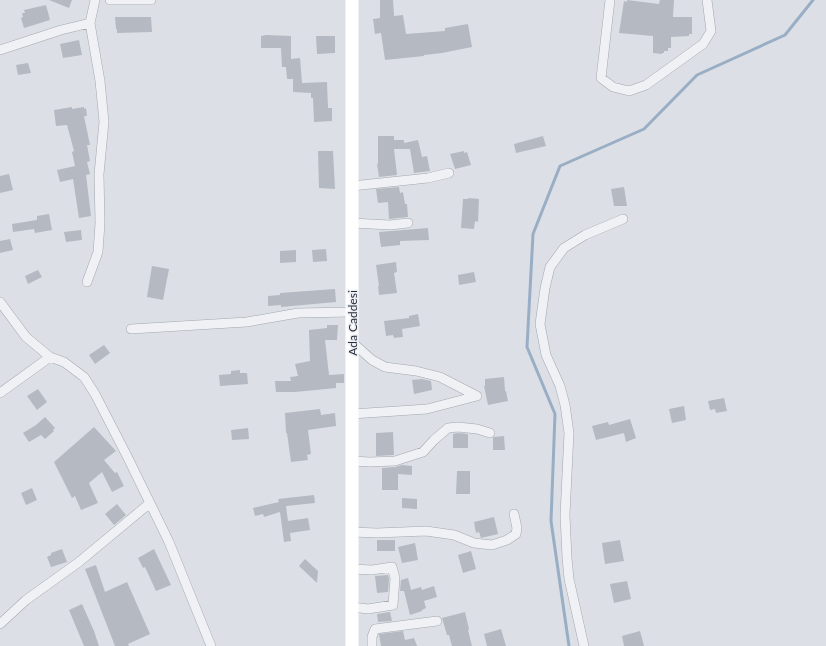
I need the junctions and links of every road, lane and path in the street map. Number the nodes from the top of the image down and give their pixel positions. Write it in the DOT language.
graph roads {
  1 [pos="95,0"];
  2 [pos="110,0"];
  3 [pos="150,0"];
  4 [pos="352,0"];
  5 [pos="610,0"];
  6 [pos="707,0"];
  7 [pos="90,23"];
  8 [pos="0,50"];
  9 [pos="449,173"];
  10 [pos="352,186"];
  11 [pos="623,219"];
  12 [pos="352,223"];
  13 [pos="408,224"];
  14 [pos="87,282"];
  15 [pos="0,302"];
  16 [pos="352,312"];
  17 [pos="131,329"];
  18 [pos="352,342"];
  19 [pos="50,358"];
  20 [pos="0,393"];
  21 [pos="352,414"];
  22 [pos="490,433"];
  23 [pos="352,461"];
  24 [pos="150,503"];
  25 [pos="514,514"];
  26 [pos="352,532"];
  27 [pos="352,569"];
  28 [pos="352,607"];
  29 [pos="437,621"];
  30 [pos="0,624"];
  31 [pos="211,646"];
  32 [pos="352,646"];
  33 [pos="372,646"];
  34 [pos="584,646"];
  1 -- 7 [label="street"];
  2 -- 3 [label="street"];
  4 -- 10 [label="main road, Ada Caddesi"];
  5 -- 6 [label="street"];
  7 -- 8 [label="street"];
  7 -- 14 [label="street"];
  9 -- 10 [label="street"];
  10 -- 12 [label="main road, Ada Caddesi"];
  11 -- 34 [label="street"];
  12 -- 13 [label="street"];
  12 -- 16 [label="main road, Ada Caddesi"];
  15 -- 19 [label="street"];
  16 -- 17 [label="street"];
  16 -- 18 [label="main road, Ada Caddesi"];
  18 -- 21 [label="main road, Ada Caddesi"];
  18 -- 21 [label="street"];
  19 -- 20 [label="street"];
  19 -- 24 [label="street"];
  21 -- 23 [label="main road, Ada Caddesi"];
  22 -- 23 [label="street"];
  23 -- 26 [label="main road, Ada Caddesi"];
  24 -- 30 [label="street"];
  24 -- 31 [label="street"];
  25 -- 26 [label="street"];
  26 -- 27 [label="main road, Ada Caddesi"];
  27 -- 28 [label="main road, Ada Caddesi"];
  27 -- 28 [label="street"];
  28 -- 32 [label="main road, Ada Caddesi"];
  29 -- 33 [label="street"];
}
